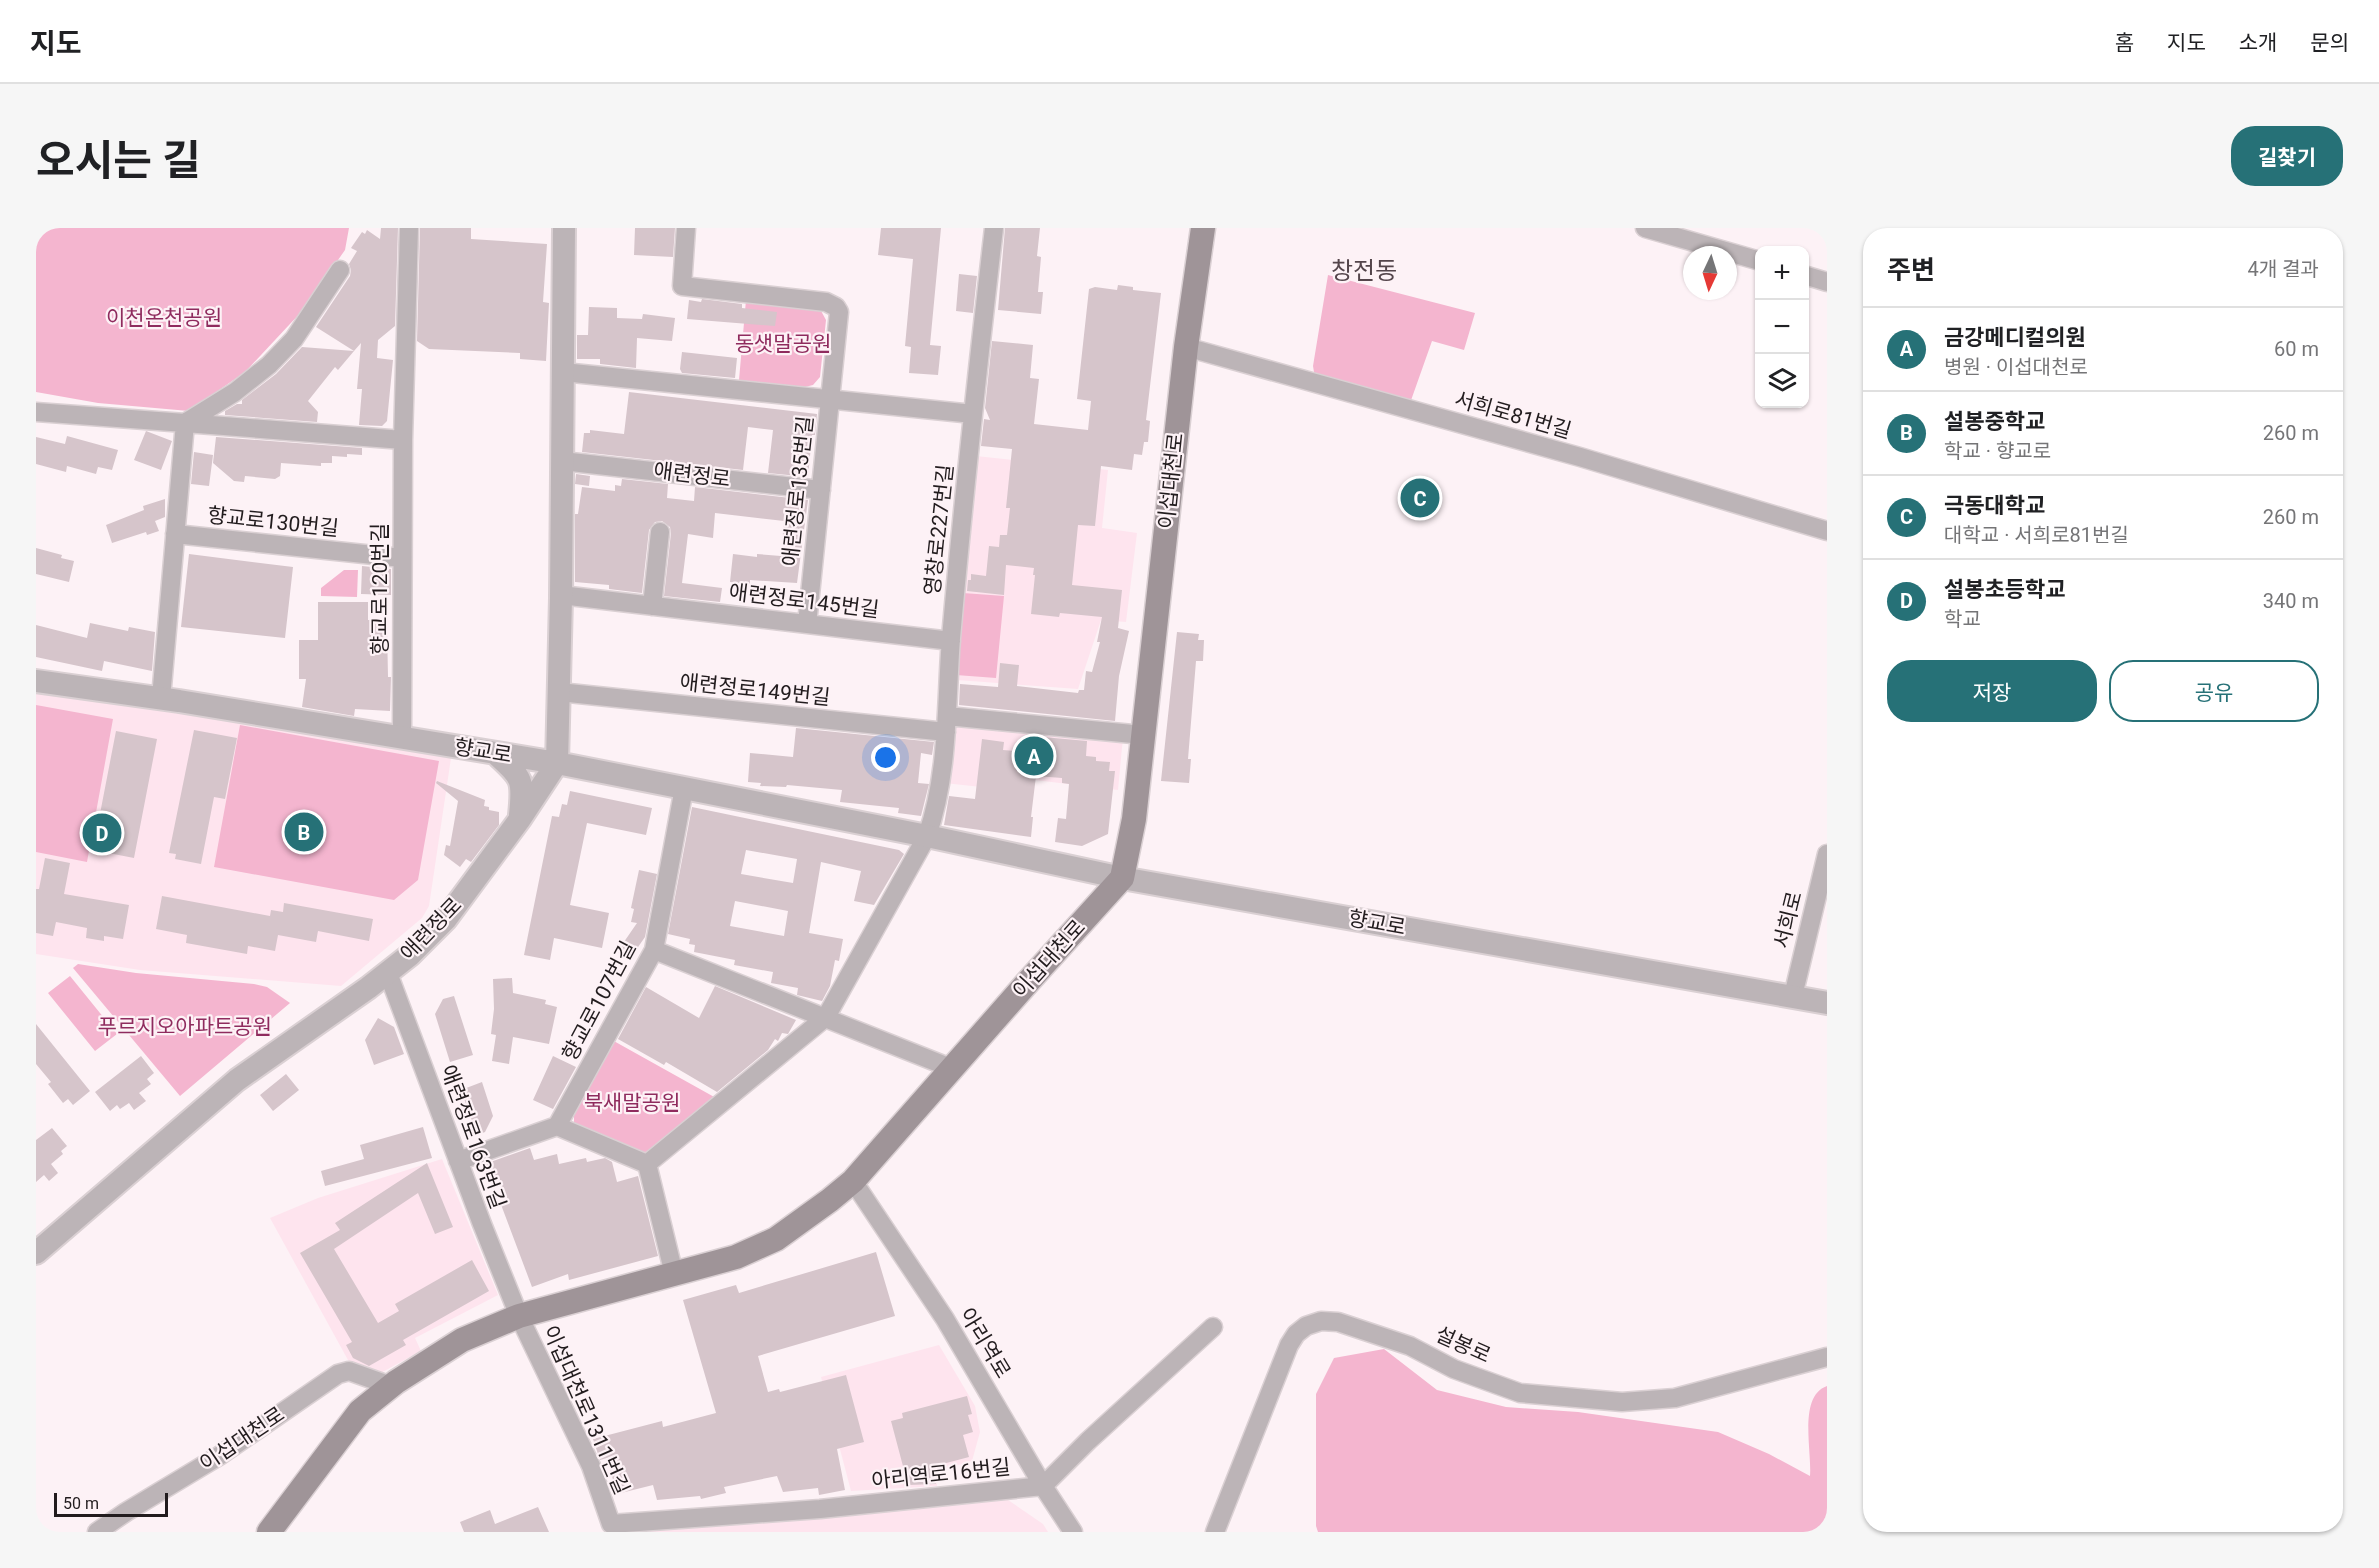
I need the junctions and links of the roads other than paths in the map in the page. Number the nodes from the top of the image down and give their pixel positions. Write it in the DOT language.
graph roads {
  1 [pos="409,228"];
  2 [pos="564,228"];
  3 [pos="686,228"];
  4 [pos="994,228"];
  5 [pos="1203,228"];
  6 [pos="1645,228"];
  7 [pos="1755,260"];
  8 [pos="340,270"];
  9 [pos="1809,277"];
  10 [pos="1827,282"];
  11 [pos="1186,347"];
  12 [pos="563,372"];
  13 [pos="831,399"];
  14 [pos="36,412"];
  15 [pos="973,414"];
  16 [pos="185,423"];
  17 [pos="403,440"];
  18 [pos="562,461"];
  19 [pos="821,490"];
  20 [pos="1827,531"];
  21 [pos="660,532"];
  22 [pos="175,534"];
  23 [pos="402,558"];
  24 [pos="561,595"];
  25 [pos="652,606"];
  26 [pos="807,624"];
  27 [pos="951,640"];
  28 [pos="36,681"];
  29 [pos="559,692"];
  30 [pos="161,698"];
  31 [pos="947,724"];
  32 [pos="1143,735"];
  33 [pos="402,738"];
  34 [pos="495,753"];
  35 [pos="557,763"];
  36 [pos="684,788"];
  37 [pos="520,819"];
  38 [pos="927,836"];
  39 [pos="1827,854"];
  40 [pos="1122,878"];
  41 [pos="654,950"];
  42 [pos="388,973"];
  43 [pos="1793,996"];
  44 [pos="1827,1003"];
  45 [pos="826,1017"];
  46 [pos="951,1068"];
  47 [pos="557,1126"];
  48 [pos="458,1161"];
  49 [pos="647,1164"];
  50 [pos="853,1180"];
  51 [pos="36,1253"];
  52 [pos="674,1274"];
  53 [pos="519,1316"];
  54 [pos="1213,1327"];
  55 [pos="1827,1357"];
  56 [pos="391,1386"];
  57 [pos="1043,1486"];
  58 [pos="617,1528"];
  59 [pos="272,1530"];
  60 [pos="97,1532"];
  61 [pos="1073,1532"];
  62 [pos="1215,1532"];
  1 -- 17 [label="street, 향교로120번길"];
  2 -- 12 [label="street"];
  3 -- 13 [label="street, 애련정로135번길"];
  4 -- 15 [label="street, 영창로227번길"];
  5 -- 11 [label="main road, 이섭대천로"];
  6 -- 7 [label="street"];
  8 -- 16 [label="street"];
  9 -- 10 [label="street"];
  11 -- 20 [label="street, 서희로81번길"];
  11 -- 32 [label="main road, 이섭대천로"];
  12 -- 13 [label="street, 애련정로135번길"];
  12 -- 18 [label="street"];
  13 -- 15 [label="street, 애련정로135번길"];
  13 -- 19 [label="street, 애련정로135번길"];
  14 -- 16 [label="street"];
  15 -- 27 [label="street, 영창로227번길"];
  16 -- 17 [label="street"];
  16 -- 22 [label="street, 향교로130번길"];
  17 -- 23 [label="street, 향교로120번길"];
  18 -- 19 [label="street, 애련정로"];
  18 -- 24 [label="street"];
  19 -- 26 [label="street, 애련정로135번길"];
  21 -- 25 [label="street"];
  22 -- 23 [label="street, 향교로130번길"];
  22 -- 30 [label="street, 향교로130번길"];
  23 -- 33 [label="street, 향교로120번길"];
  24 -- 25 [label="street, 애련정로145번길"];
  24 -- 29 [label="street"];
  25 -- 26 [label="street, 애련정로145번길"];
  26 -- 27 [label="street, 애련정로145번길"];
  27 -- 31 [label="street, 영창로227번길"];
  28 -- 30 [label="street, 향교로"];
  29 -- 31 [label="street, 애련정로149번길"];
  29 -- 35 [label="street"];
  30 -- 33 [label="street, 향교로"];
  31 -- 32 [label="street"];
  31 -- 38 [label="street, 영창로227번길"];
  32 -- 40 [label="main road, 이섭대천로"];
  33 -- 34 [label="street, 향교로"];
  34 -- 35 [label="street, 향교로"];
  34 -- 37 [label="street"];
  35 -- 36 [label="street, 향교로"];
  35 -- 37 [label="street, 애련정로"];
  36 -- 38 [label="street, 향교로"];
  36 -- 41 [label="street, 향교로107번길"];
  37 -- 42 [label="street, 애련정로"];
  38 -- 40 [label="street, 향교로"];
  38 -- 45 [label="street"];
  39 -- 43 [label="street, 서희로"];
  40 -- 43 [label="street, 향교로"];
  40 -- 46 [label="main road, 이섭대천로"];
  41 -- 45 [label="street"];
  41 -- 47 [label="street, 향교로107번길"];
  42 -- 48 [label="street, 애련정로163번길"];
  42 -- 51 [label="street, 애련정로"];
  43 -- 44 [label="street, 향교로"];
  45 -- 46 [label="street"];
  45 -- 49 [label="street"];
  46 -- 50 [label="main road, 이섭대천로"];
  47 -- 48 [label="street"];
  47 -- 49 [label="street"];
  48 -- 53 [label="street, 애련정로163번길"];
  49 -- 52 [label="street"];
  50 -- 52 [label="main road, 이섭대천로"];
  50 -- 57 [label="street, 아리역로"];
  52 -- 53 [label="main road, 이섭대천로"];
  53 -- 56 [label="main road, 이섭대천로"];
  53 -- 58 [label="street, 이섭대천로1311번길"];
  54 -- 57 [label="street"];
  55 -- 62 [label="street, 설봉로"];
  56 -- 59 [label="main road, 이섭대천로"];
  56 -- 60 [label="street, 이섭대천로"];
  57 -- 58 [label="street, 아리역로16번길"];
  57 -- 61 [label="street, 아리역로"];
}
